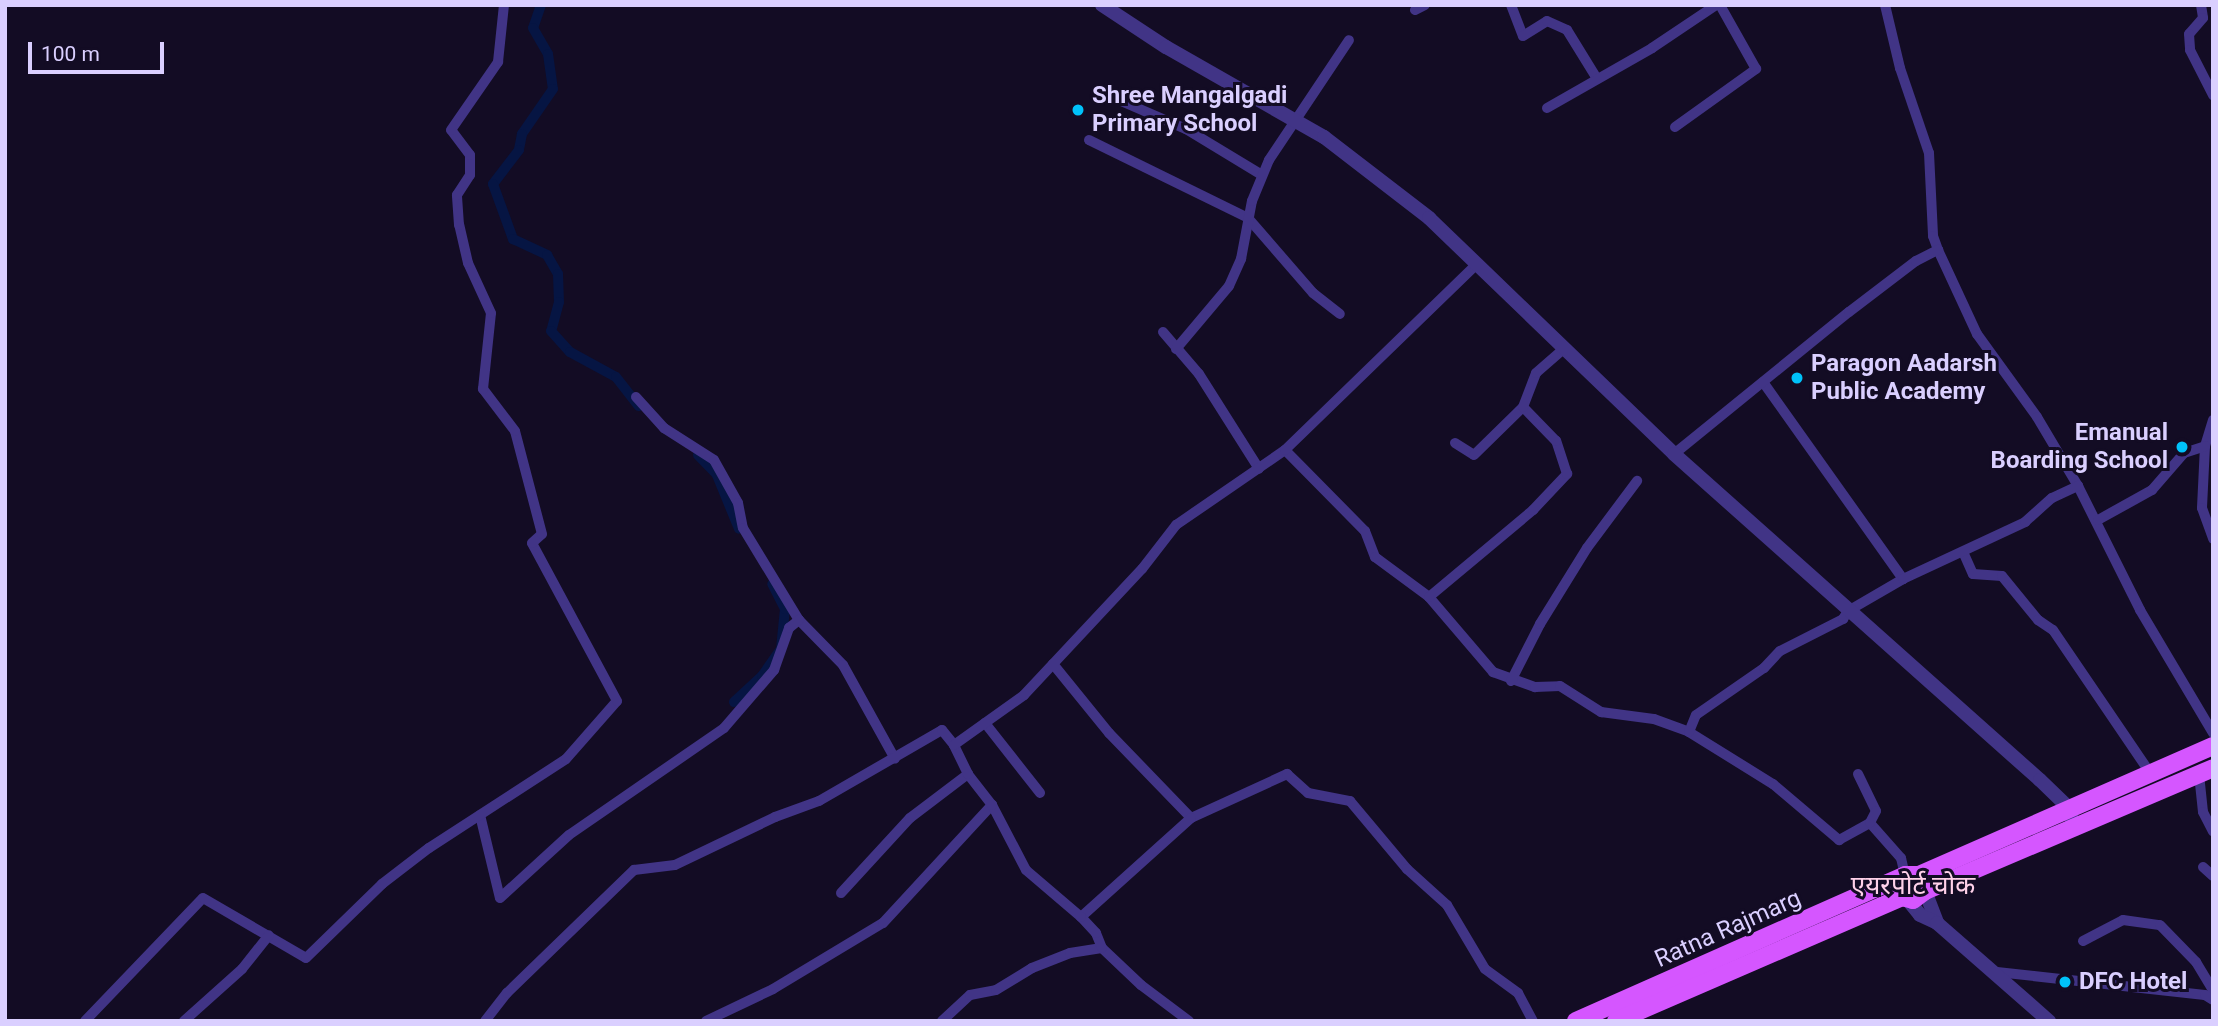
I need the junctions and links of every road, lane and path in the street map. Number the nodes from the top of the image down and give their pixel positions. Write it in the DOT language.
graph roads {
  1 [pos="504,5"];
  2 [pos="1102,5"];
  3 [pos="1511,5"];
  4 [pos="1718,5"];
  5 [pos="1885,5"];
  6 [pos="2201,5"];
  7 [pos="1349,40"];
  8 [pos="1596,77"];
  9 [pos="1098,91"];
  10 [pos="2213,95"];
  11 [pos="1547,108"];
  12 [pos="1294,119"];
  13 [pos="1675,127"];
  14 [pos="1089,140"];
  15 [pos="1262,175"];
  16 [pos="1248,218"];
  17 [pos="1938,250"];
  18 [pos="1477,264"];
  19 [pos="1340,314"];
  20 [pos="1163,332"];
  21 [pos="1565,348"];
  22 [pos="1176,349"];
  23 [pos="1763,382"];
  24 [pos="636,397"];
  25 [pos="1523,407"];
  26 [pos="2213,420"];
  27 [pos="1455,443"];
  28 [pos="2205,446"];
  29 [pos="1285,450"];
  30 [pos="1674,454"];
  31 [pos="1259,469"];
  32 [pos="1637,481"];
  33 [pos="2078,486"];
  34 [pos="2098,520"];
  35 [pos="2213,539"];
  36 [pos="1964,554"];
  37 [pos="1903,579"];
  38 [pos="1429,597"];
  39 [pos="1848,611"];
  40 [pos="799,620"];
  41 [pos="1053,664"];
  42 [pos="1511,681"];
  43 [pos="985,723"];
  44 [pos="1689,732"];
  45 [pos="2213,733"];
  46 [pos="954,745"];
  47 [pos="2213,746"];
  48 [pos="895,759"];
  49 [pos="2206,771"];
  50 [pos="968,774"];
  51 [pos="1858,774"];
  52 [pos="2151,774"];
  53 [pos="1040,793"];
  54 [pos="992,805"];
  55 [pos="2068,807"];
  56 [pos="480,815"];
  57 [pos="1191,818"];
  58 [pos="1870,823"];
  59 [pos="2075,826"];
  60 [pos="2213,832"];
  61 [pos="2203,867"];
  62 [pos="2213,876"];
  63 [pos="1910,886"];
  64 [pos="841,893"];
  65 [pos="1081,917"];
  66 [pos="270,935"];
  67 [pos="2082,941"];
  68 [pos="1102,948"];
  69 [pos="1997,972"];
  70 [pos="2213,990"];
  71 [pos="2213,1000"];
  72 [pos="85,1021"];
  73 [pos="184,1021"];
  74 [pos="485,1021"];
  75 [pos="706,1021"];
  76 [pos="942,1021"];
  77 [pos="1189,1021"];
  78 [pos="1533,1021"];
  79 [pos="1576,1021"];
  80 [pos="1616,1021"];
  81 [pos="2049,1021"];
  1 -- 56 [label="street"];
  2 -- 12 [label="street"];
  3 -- 8 [label="street"];
  4 -- 8 [label="street"];
  4 -- 13 [label="street"];
  5 -- 17 [label="street"];
  6 -- 10 [label="street"];
  7 -- 12 [label="street"];
  8 -- 11 [label="street"];
  9 -- 15 [label="street"];
  12 -- 15 [label="street"];
  12 -- 18 [label="street"];
  14 -- 16 [label="street"];
  15 -- 16 [label="street"];
  16 -- 19 [label="street"];
  16 -- 22 [label="street"];
  17 -- 23 [label="street"];
  17 -- 33 [label="street"];
  18 -- 21 [label="street"];
  18 -- 29 [label="street"];
  20 -- 22 [label="street"];
  21 -- 25 [label="street"];
  21 -- 30 [label="street"];
  22 -- 31 [label="street"];
  23 -- 30 [label="street"];
  23 -- 37 [label="street"];
  24 -- 40 [label="street"];
  25 -- 27 [label="street"];
  25 -- 38 [label="street"];
  26 -- 28 [label="street"];
  28 -- 34 [label="street"];
  28 -- 35 [label="street"];
  29 -- 31 [label="street"];
  29 -- 38 [label="street"];
  30 -- 39 [label="street"];
  31 -- 41 [label="street"];
  32 -- 42 [label="street"];
  33 -- 34 [label="street"];
  33 -- 36 [label="street"];
  34 -- 45 [label="street"];
  36 -- 37 [label="street"];
  36 -- 52 [label="street"];
  37 -- 39 [label="street"];
  38 -- 42 [label="street"];
  39 -- 44 [label="street"];
  39 -- 55 [label="street"];
  40 -- 48 [label="street"];
  40 -- 56 [label="street"];
  41 -- 43 [label="street"];
  41 -- 57 [label="street"];
  42 -- 44 [label="street"];
  43 -- 46 [label="street"];
  43 -- 53 [label="street"];
  44 -- 58 [label="street"];
  46 -- 48 [label="street"];
  46 -- 50 [label="street"];
  47 -- 52 [label="main road, Ratna Rajmarg"];
  48 -- 74 [label="street"];
  49 -- 59 [label="main road, Ratna Rajmarg"];
  49 -- 60 [label="street"];
  50 -- 54 [label="street"];
  50 -- 64 [label="street"];
  51 -- 58 [label="street"];
  52 -- 55 [label="main road, Ratna Rajmarg"];
  54 -- 65 [label="street"];
  54 -- 75 [label="street"];
  55 -- 59 [label="street"];
  55 -- 63 [label="main road, Ratna Rajmarg"];
  56 -- 66 [label="street"];
  57 -- 65 [label="street"];
  57 -- 78 [label="street"];
  58 -- 63 [label="street"];
  59 -- 63 [label="main road, Ratna Rajmarg"];
  61 -- 62 [label="street"];
  63 -- 69 [label="street"];
  63 -- 79 [label="main road, Ratna Rajmarg"];
  63 -- 80 [label="main road, Ratna Rajmarg"];
  65 -- 68 [label="street"];
  66 -- 72 [label="street"];
  66 -- 73 [label="street"];
  67 -- 70 [label="street"];
  68 -- 76 [label="street"];
  68 -- 77 [label="street"];
  69 -- 71 [label="street"];
  69 -- 81 [label="street"];
}
